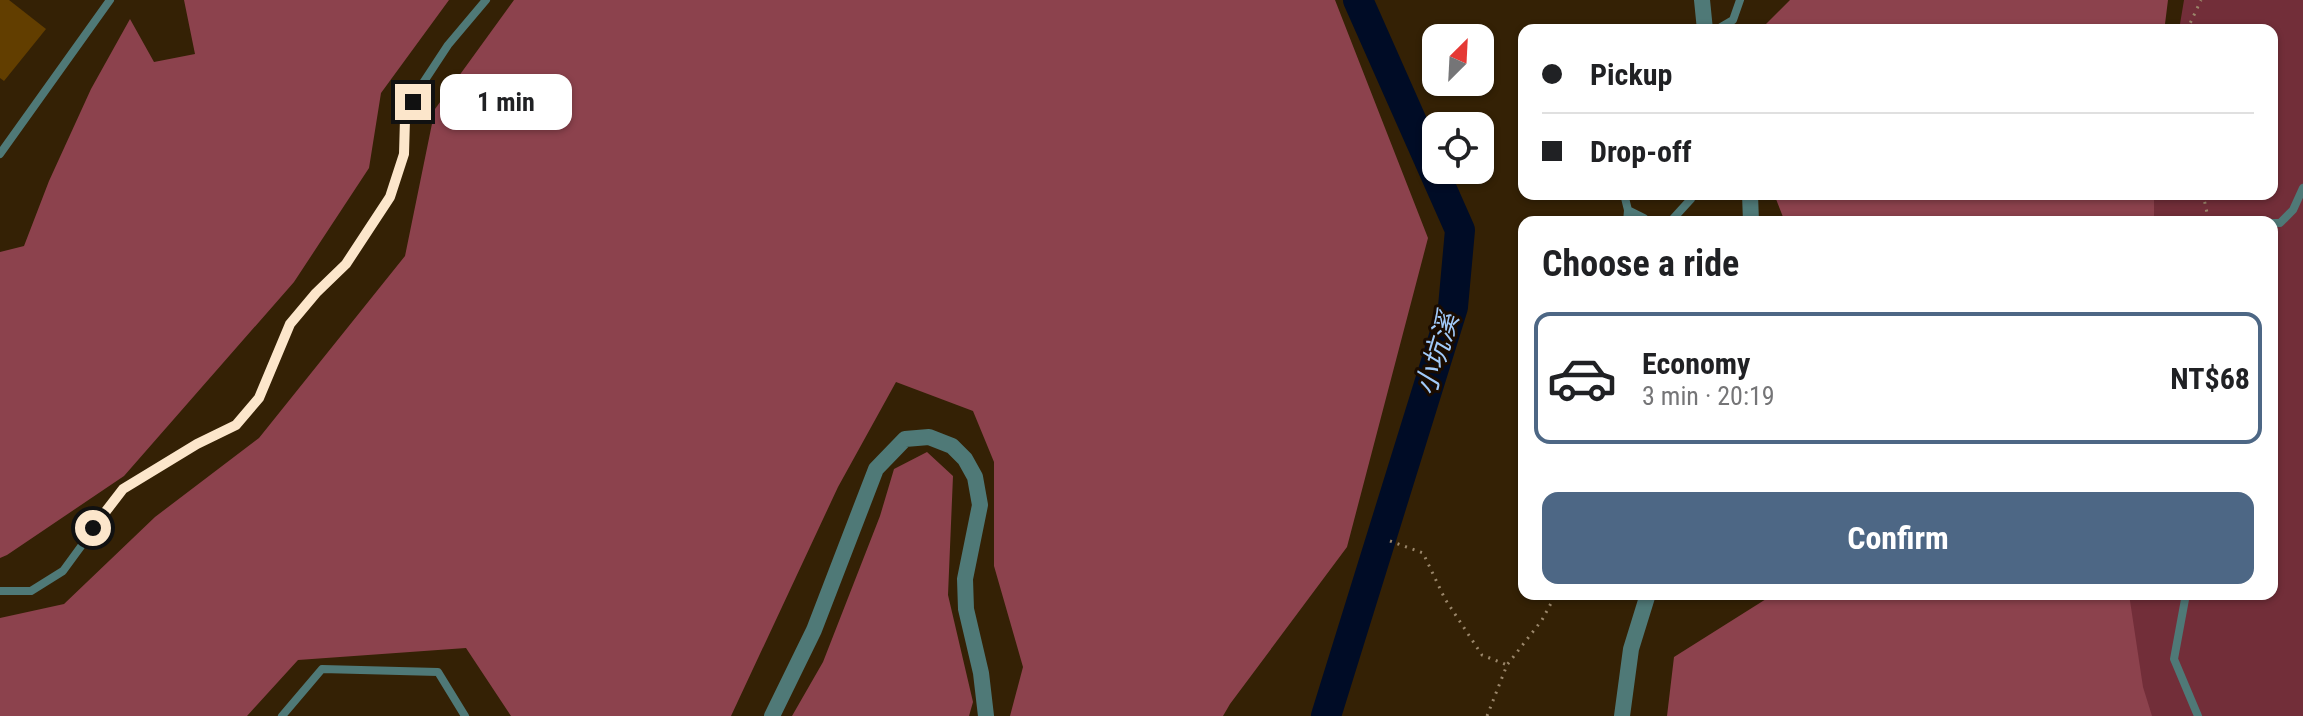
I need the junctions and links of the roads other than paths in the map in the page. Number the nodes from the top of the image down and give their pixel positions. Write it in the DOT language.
graph roads {
  1 [pos="110,0"];
  2 [pos="486,0"];
  3 [pos="1702,0"];
  4 [pos="1740,0"];
  5 [pos="1704,24"];
  6 [pos="1726,24"];
  7 [pos="0,154"];
  8 [pos="2303,188"];
  9 [pos="1626,200"];
  10 [pos="1690,200"];
  11 [pos="1628,210"];
  12 [pos="1628,216"];
  13 [pos="1640,216"];
  14 [pos="1675,216"];
  15 [pos="2278,223"];
  16 [pos="0,591"];
  17 [pos="1646,600"];
  18 [pos="2185,600"];
  19 [pos="282,716"];
  20 [pos="465,716"];
  21 [pos="772,716"];
  22 [pos="986,716"];
  23 [pos="1622,716"];
  24 [pos="2198,716"];
  1 -- 7 [label="lane"];
  2 -- 16 [label="lane"];
  3 -- 5 [label="street"];
  4 -- 6 [label="lane"];
  8 -- 15 [label="lane"];
  9 -- 11 [label="lane"];
  10 -- 14 [label="lane"];
  11 -- 12 [label="lane"];
  11 -- 13 [label="lane"];
  17 -- 23 [label="street"];
  18 -- 24 [label="lane"];
  19 -- 20 [label="lane"];
  21 -- 22 [label="street"];
}
